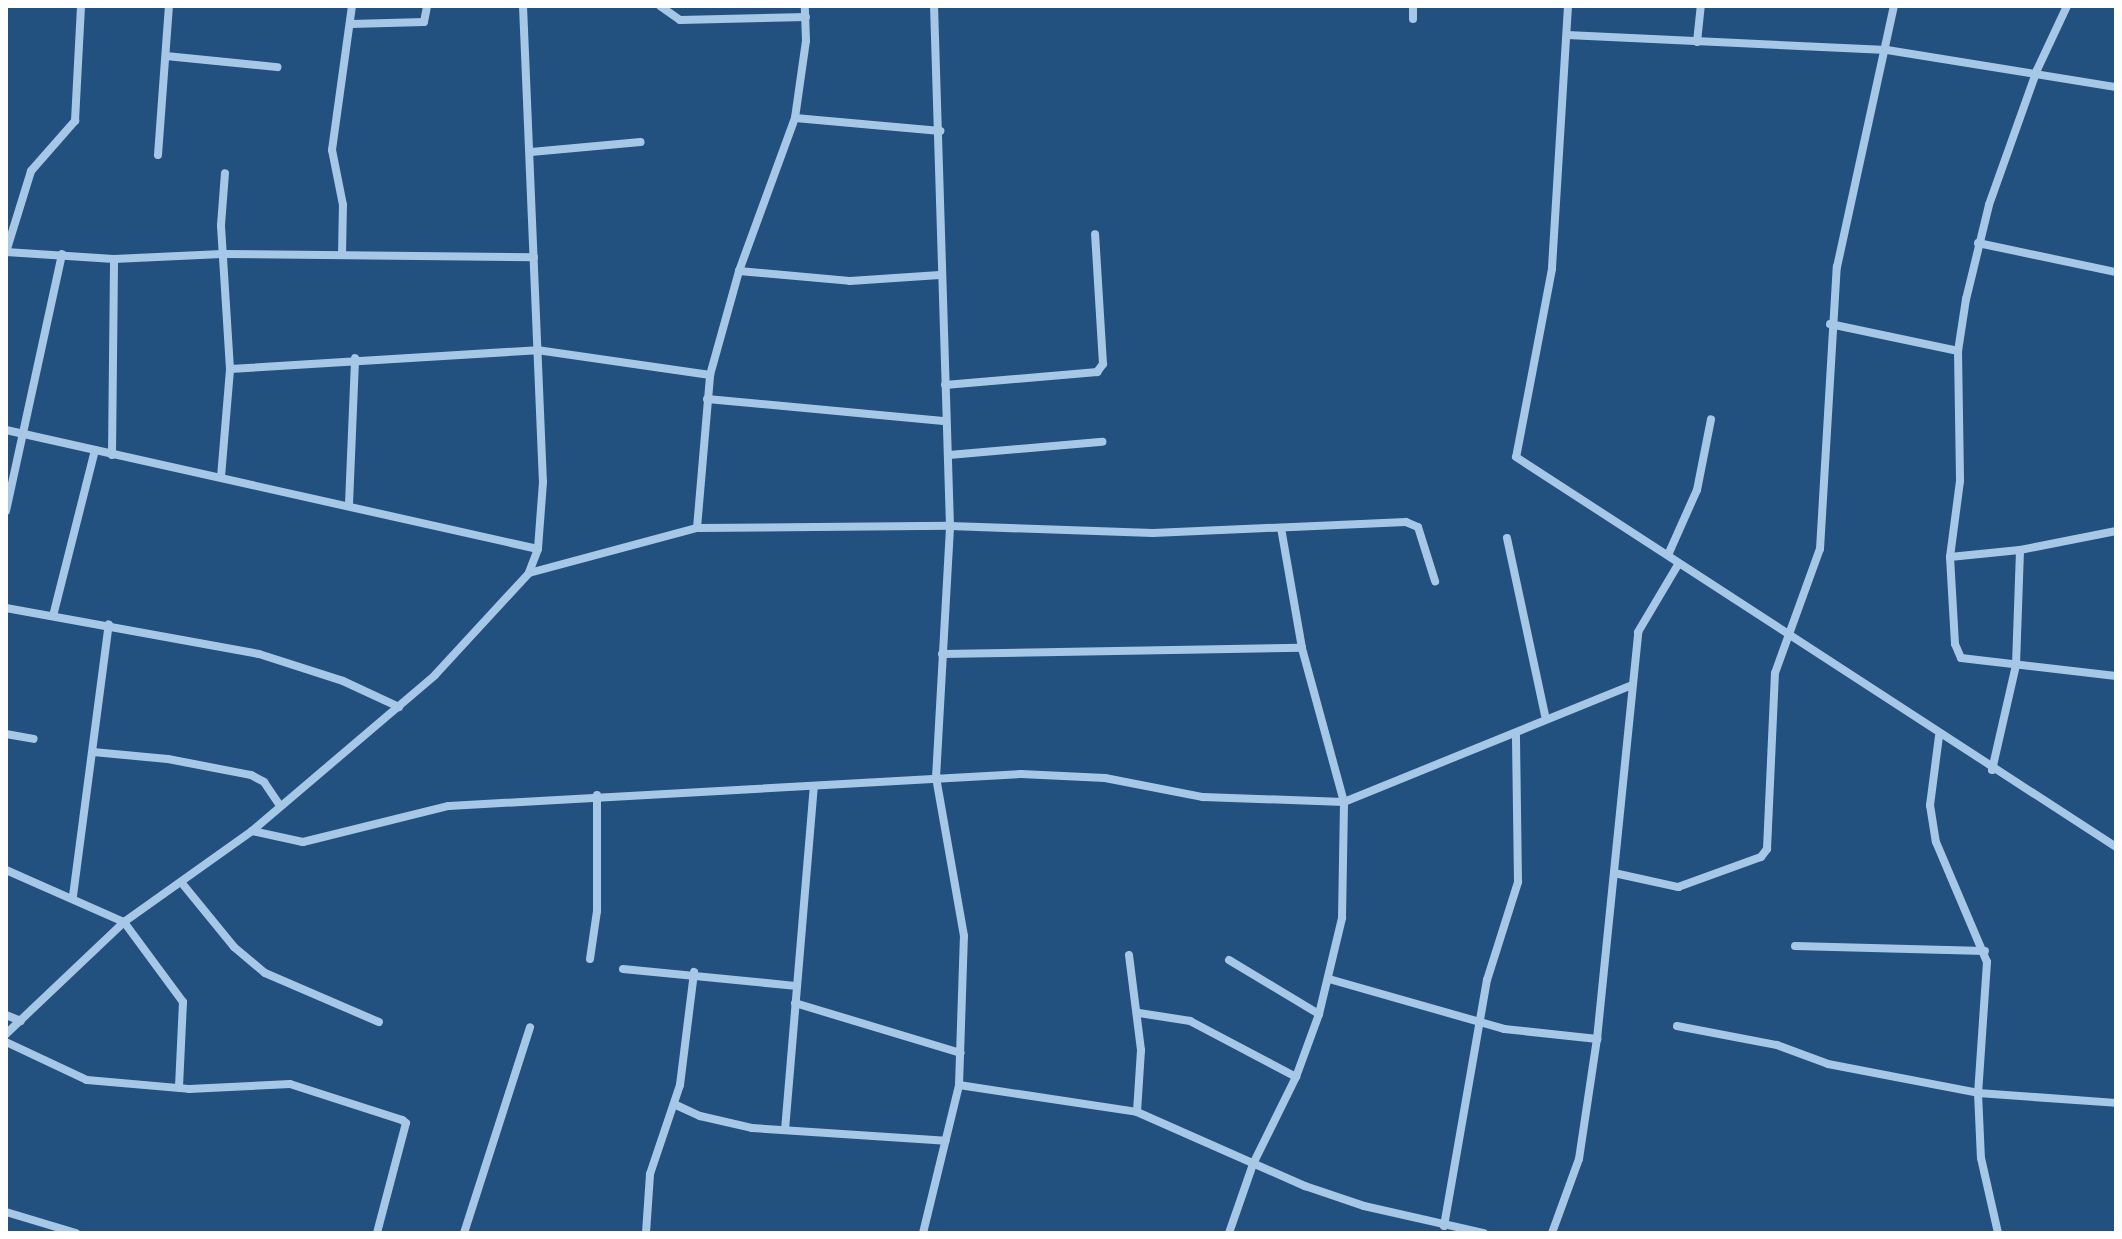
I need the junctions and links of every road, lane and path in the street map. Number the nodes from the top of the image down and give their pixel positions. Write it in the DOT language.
graph roads {
  1 [pos="81,6"];
  2 [pos="169,6"];
  3 [pos="352,6"];
  4 [pos="427,6"];
  5 [pos="523,6"];
  6 [pos="660,6"];
  7 [pos="805,6"];
  8 [pos="934,6"];
  9 [pos="1413,6"];
  10 [pos="1568,6"];
  11 [pos="1701,6"];
  12 [pos="1894,6"];
  13 [pos="2067,6"];
  14 [pos="806,17"];
  15 [pos="1413,19"];
  16 [pos="351,24"];
  17 [pos="1567,35"];
  18 [pos="1697,42"];
  19 [pos="1887,50"];
  20 [pos="166,56"];
  21 [pos="277,67"];
  22 [pos="2037,70"];
  23 [pos="2116,87"];
  24 [pos="795,118"];
  25 [pos="940,131"];
  26 [pos="641,142"];
  27 [pos="531,152"];
  28 [pos="158,155"];
  29 [pos="225,173"];
  30 [pos="1095,234"];
  31 [pos="1978,243"];
  32 [pos="6,252"];
  33 [pos="62,254"];
  34 [pos="222,254"];
  35 [pos="342,255"];
  36 [pos="534,257"];
  37 [pos="114,259"];
  38 [pos="739,271"];
  39 [pos="2116,272"];
  40 [pos="940,275"];
  41 [pos="1830,324"];
  42 [pos="537,350"];
  43 [pos="1958,351"];
  44 [pos="355,358"];
  45 [pos="230,369"];
  46 [pos="710,375"];
  47 [pos="945,385"];
  48 [pos="707,399"];
  49 [pos="1711,419"];
  50 [pos="946,421"];
  51 [pos="6,430"];
  52 [pos="22,434"];
  53 [pos="1102,442"];
  54 [pos="95,450"];
  55 [pos="112,455"];
  56 [pos="949,455"];
  57 [pos="221,477"];
  58 [pos="349,504"];
  59 [pos="6,511"];
  60 [pos="950,526"];
  61 [pos="697,528"];
  62 [pos="1281,528"];
  63 [pos="2116,531"];
  64 [pos="1507,538"];
  65 [pos="538,549"];
  66 [pos="2020,550"];
  67 [pos="1668,555"];
  68 [pos="1950,557"];
  69 [pos="1679,563"];
  70 [pos="529,573"];
  71 [pos="1435,581"];
  72 [pos="6,608"];
  73 [pos="53,616"];
  74 [pos="109,624"];
  75 [pos="1786,635"];
  76 [pos="1302,648"];
  77 [pos="942,654"];
  78 [pos="2016,665"];
  79 [pos="2116,676"];
  80 [pos="1629,686"];
  81 [pos="399,707"];
  82 [pos="1545,716"];
  83 [pos="1516,733"];
  84 [pos="6,734"];
  85 [pos="1939,736"];
  86 [pos="34,739"];
  87 [pos="93,752"];
  88 [pos="1992,770"];
  89 [pos="936,778"];
  90 [pos="814,788"];
  91 [pos="597,795"];
  92 [pos="1344,802"];
  93 [pos="280,806"];
  94 [pos="252,831"];
  95 [pos="2116,847"];
  96 [pos="6,870"];
  97 [pos="1614,873"];
  98 [pos="181,882"];
  99 [pos="73,896"];
  100 [pos="124,922"];
  101 [pos="1795,946"];
  102 [pos="1985,951"];
  103 [pos="1129,955"];
  104 [pos="590,959"];
  105 [pos="1229,960"];
  106 [pos="623,969"];
  107 [pos="694,972"];
  108 [pos="1329,979"];
  109 [pos="795,986"];
  110 [pos="795,1003"];
  111 [pos="1139,1013"];
  112 [pos="1319,1014"];
  113 [pos="6,1015"];
  114 [pos="21,1021"];
  115 [pos="379,1022"];
  116 [pos="1479,1023"];
  117 [pos="1677,1026"];
  118 [pos="530,1027"];
  119 [pos="6,1034"];
  120 [pos="1597,1039"];
  121 [pos="6,1042"];
  122 [pos="961,1053"];
  123 [pos="1296,1077"];
  124 [pos="959,1085"];
  125 [pos="179,1088"];
  126 [pos="1978,1093"];
  127 [pos="2116,1103"];
  128 [pos="676,1105"];
  129 [pos="1137,1112"];
  130 [pos="785,1130"];
  131 [pos="946,1141"];
  132 [pos="1253,1164"];
  133 [pos="6,1212"];
  134 [pos="1444,1226"];
  135 [pos="76,1233"];
  136 [pos="377,1233"];
  137 [pos="464,1233"];
  138 [pos="646,1233"];
  139 [pos="923,1233"];
  140 [pos="1229,1233"];
  141 [pos="1484,1233"];
  142 [pos="1552,1233"];
  143 [pos="1998,1233"];
  1 -- 32 [label="street"];
  2 -- 20 [label="street"];
  3 -- 16 [label="street"];
  4 -- 16 [label="street"];
  5 -- 27 [label="street"];
  6 -- 14 [label="street"];
  7 -- 14 [label="street"];
  8 -- 25 [label="street"];
  9 -- 15 [label="street"];
  10 -- 17 [label="street"];
  11 -- 18 [label="street"];
  12 -- 19 [label="street"];
  13 -- 22 [label="street"];
  14 -- 24 [label="street"];
  16 -- 35 [label="street"];
  17 -- 18 [label="street"];
  17 -- 67 [label="street"];
  18 -- 19 [label="street"];
  19 -- 22 [label="street"];
  19 -- 41 [label="street"];
  20 -- 21 [label="street"];
  20 -- 28 [label="street"];
  22 -- 23 [label="street"];
  22 -- 31 [label="street"];
  24 -- 25 [label="street"];
  24 -- 38 [label="street"];
  25 -- 40 [label="street"];
  26 -- 27 [label="street"];
  27 -- 36 [label="street"];
  29 -- 34 [label="street"];
  30 -- 47 [label="street"];
  31 -- 39 [label="street"];
  31 -- 43 [label="street"];
  32 -- 33 [label="street"];
  33 -- 37 [label="street"];
  33 -- 52 [label="street"];
  34 -- 35 [label="street"];
  34 -- 37 [label="street"];
  34 -- 45 [label="street"];
  35 -- 36 [label="street"];
  36 -- 42 [label="street"];
  37 -- 55 [label="street"];
  38 -- 40 [label="street"];
  38 -- 46 [label="street"];
  40 -- 47 [label="street"];
  41 -- 43 [label="street"];
  41 -- 75 [label="street"];
  42 -- 44 [label="street"];
  42 -- 46 [label="street"];
  42 -- 65 [label="street"];
  43 -- 68 [label="street"];
  44 -- 45 [label="street"];
  44 -- 58 [label="street"];
  45 -- 57 [label="street"];
  46 -- 48 [label="street"];
  47 -- 50 [label="street"];
  48 -- 50 [label="street"];
  48 -- 61 [label="street"];
  49 -- 67 [label="street"];
  50 -- 56 [label="street"];
  51 -- 52 [label="street"];
  52 -- 54 [label="street"];
  52 -- 59 [label="street"];
  53 -- 56 [label="street"];
  54 -- 55 [label="street"];
  54 -- 73 [label="street"];
  55 -- 57 [label="street"];
  56 -- 60 [label="street"];
  57 -- 58 [label="street"];
  58 -- 65 [label="street"];
  60 -- 61 [label="street"];
  60 -- 62 [label="street"];
  60 -- 77 [label="street"];
  61 -- 70 [label="street"];
  62 -- 71 [label="street"];
  62 -- 76 [label="street"];
  63 -- 66 [label="street"];
  64 -- 82 [label="street"];
  65 -- 70 [label="street"];
  66 -- 68 [label="street"];
  66 -- 78 [label="street"];
  67 -- 69 [label="street"];
  68 -- 78 [label="street"];
  69 -- 75 [label="street"];
  69 -- 80 [label="street"];
  70 -- 81 [label="street"];
  72 -- 73 [label="street"];
  73 -- 74 [label="street"];
  74 -- 81 [label="street"];
  74 -- 87 [label="street"];
  75 -- 85 [label="street"];
  75 -- 97 [label="street"];
  76 -- 77 [label="street"];
  76 -- 92 [label="street"];
  77 -- 89 [label="street"];
  78 -- 79 [label="street"];
  78 -- 88 [label="street"];
  80 -- 82 [label="street"];
  80 -- 97 [label="street"];
  81 -- 93 [label="street"];
  82 -- 83 [label="street"];
  83 -- 92 [label="street"];
  83 -- 116 [label="street"];
  84 -- 86 [label="street"];
  85 -- 88 [label="street"];
  85 -- 102 [label="street"];
  87 -- 93 [label="street"];
  87 -- 99 [label="street"];
  88 -- 95 [label="street"];
  89 -- 90 [label="street"];
  89 -- 92 [label="street"];
  89 -- 122 [label="street"];
  90 -- 91 [label="street"];
  90 -- 109 [label="street"];
  91 -- 94 [label="street"];
  91 -- 104 [label="street"];
  92 -- 108 [label="street"];
  93 -- 94 [label="street"];
  94 -- 98 [label="street"];
  96 -- 99 [label="street"];
  97 -- 120 [label="street"];
  98 -- 100 [label="street"];
  98 -- 115 [label="street"];
  99 -- 100 [label="street"];
  100 -- 114 [label="street"];
  100 -- 125 [label="street"];
  101 -- 102 [label="street"];
  102 -- 126 [label="street"];
  103 -- 111 [label="street"];
  105 -- 112 [label="street"];
  106 -- 107 [label="street"];
  107 -- 109 [label="street"];
  107 -- 128 [label="street"];
  108 -- 112 [label="street"];
  108 -- 116 [label="street"];
  109 -- 110 [label="street"];
  110 -- 122 [label="street"];
  110 -- 130 [label="street"];
  111 -- 123 [label="street"];
  111 -- 129 [label="street"];
  112 -- 123 [label="street"];
  113 -- 114 [label="street"];
  114 -- 119 [label="street"];
  116 -- 120 [label="street"];
  116 -- 134 [label="street"];
  117 -- 126 [label="street"];
  118 -- 137 [label="street"];
  120 -- 142 [label="street"];
  121 -- 125 [label="street"];
  122 -- 124 [label="street"];
  123 -- 132 [label="street"];
  124 -- 129 [label="street"];
  124 -- 131 [label="street"];
  125 -- 136 [label="street"];
  126 -- 127 [label="street"];
  126 -- 143 [label="street"];
  128 -- 130 [label="street"];
  128 -- 138 [label="street"];
  129 -- 132 [label="street"];
  130 -- 131 [label="street"];
  131 -- 139 [label="street"];
  132 -- 134 [label="street"];
  132 -- 140 [label="street"];
  133 -- 135 [label="street"];
  134 -- 141 [label="street"];
}
